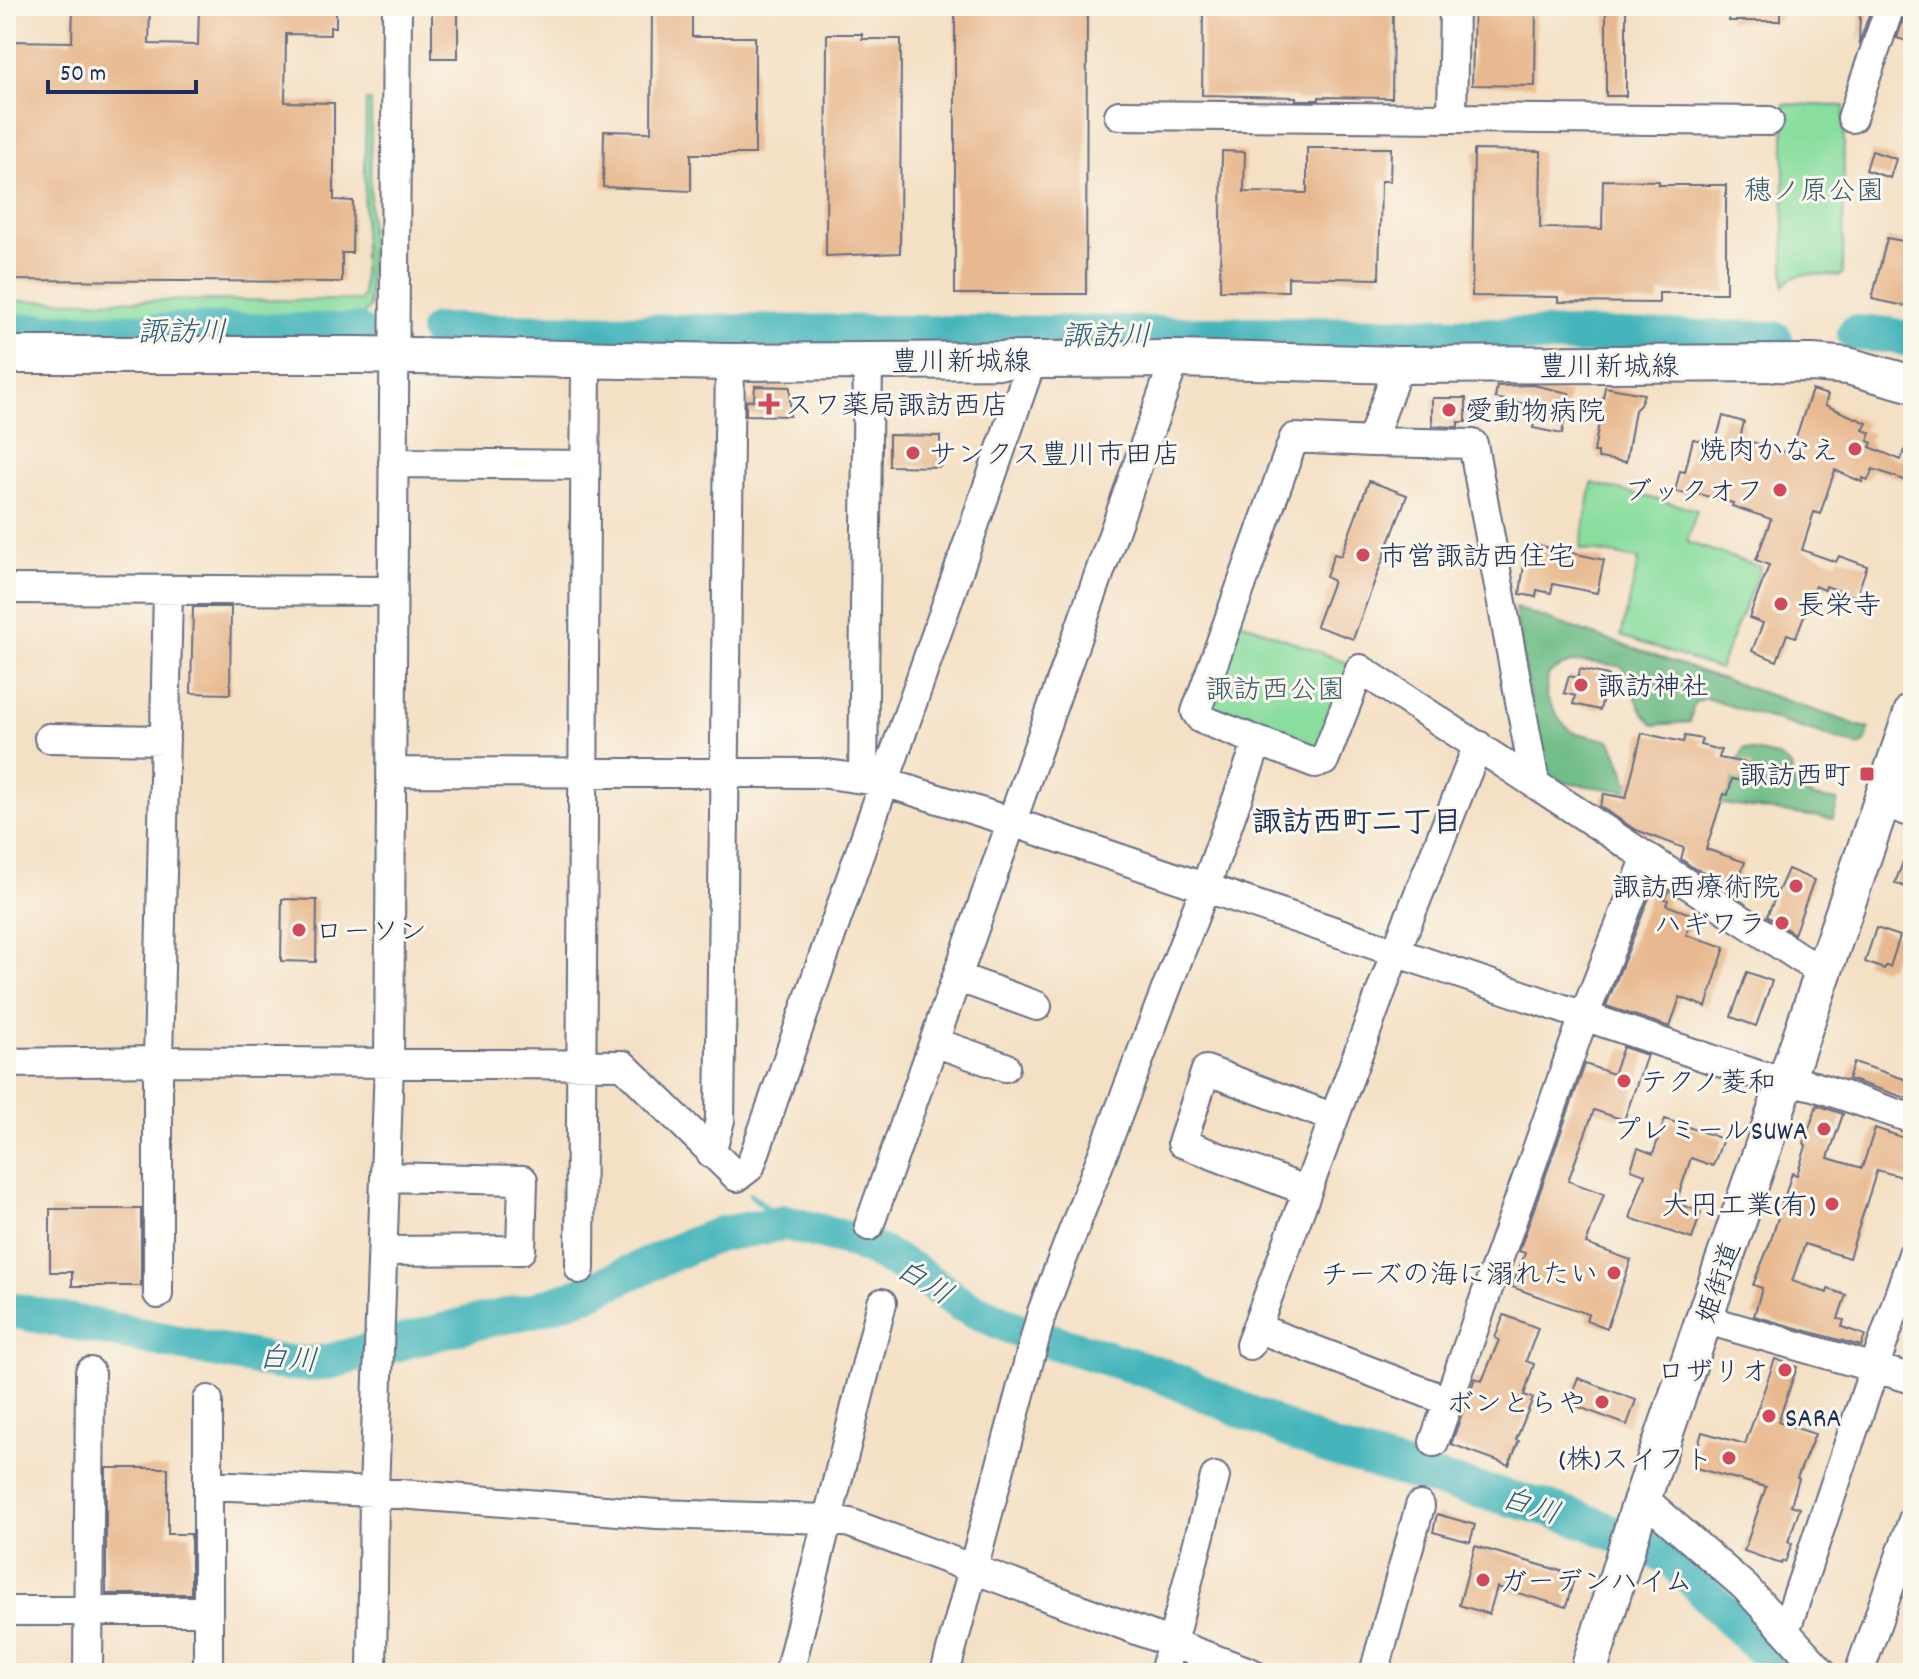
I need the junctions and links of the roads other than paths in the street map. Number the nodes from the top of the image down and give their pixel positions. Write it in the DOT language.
graph roads {
  1 [pos="397,6"];
  2 [pos="1454,6"];
  3 [pos="1890,6"];
  4 [pos="1119,115"];
  5 [pos="1452,116"];
  6 [pos="1852,118"];
  7 [pos="1769,121"];
  8 [pos="6,355"];
  9 [pos="394,356"];
  10 [pos="586,358"];
  11 [pos="1175,359"];
  12 [pos="868,360"];
  13 [pos="1032,360"];
  14 [pos="730,362"];
  15 [pos="1399,365"];
  16 [pos="1913,384"];
  17 [pos="1371,442"];
  18 [pos="393,463"];
  19 [pos="585,465"];
  20 [pos="6,589"];
  21 [pos="168,590"];
  22 [pos="393,591"];
  23 [pos="1913,711"];
  24 [pos="49,738"];
  25 [pos="165,740"];
  26 [pos="1258,741"];
  27 [pos="1478,745"];
  28 [pos="393,772"];
  29 [pos="583,772"];
  30 [pos="725,773"];
  31 [pos="873,780"];
  32 [pos="1535,783"];
  33 [pos="1897,807"];
  34 [pos="1012,822"];
  35 [pos="1647,857"];
  36 [pos="1205,888"];
  37 [pos="1396,951"];
  38 [pos="1823,973"];
  39 [pos="957,977"];
  40 [pos="1037,1006"];
  41 [pos="1584,1016"];
  42 [pos="934,1042"];
  43 [pos="158,1061"];
  44 [pos="6,1063"];
  45 [pos="389,1063"];
  46 [pos="582,1065"];
  47 [pos="1005,1067"];
  48 [pos="1786,1080"];
  49 [pos="1334,1118"];
  50 [pos="1913,1119"];
  51 [pos="711,1154"];
  52 [pos="385,1177"];
  53 [pos="1307,1191"];
  54 [pos="869,1226"];
  55 [pos="383,1251"];
  56 [pos="1913,1254"];
  57 [pos="580,1269"];
  58 [pos="158,1294"];
  59 [pos="882,1303"];
  60 [pos="1704,1319"];
  61 [pos="1875,1368"];
  62 [pos="90,1372"];
  63 [pos="1913,1379"];
  64 [pos="208,1400"];
  65 [pos="1448,1401"];
  66 [pos="1434,1442"];
  67 [pos="1215,1477"];
  68 [pos="208,1485"];
  69 [pos="374,1492"];
  70 [pos="1641,1504"];
  71 [pos="1420,1506"];
  72 [pos="827,1519"];
  73 [pos="1913,1520"];
  74 [pos="975,1570"];
  75 [pos="6,1611"];
  76 [pos="88,1611"];
  77 [pos="208,1611"];
  78 [pos="1789,1620"];
  79 [pos="1173,1642"];
  80 [pos="88,1673"];
  81 [pos="208,1673"];
  82 [pos="372,1673"];
  83 [pos="789,1673"];
  84 [pos="945,1673"];
  85 [pos="1164,1673"];
  86 [pos="1252,1673"];
  87 [pos="1374,1673"];
  88 [pos="1588,1673"];
  89 [pos="1823,1673"];
  90 [pos="1859,1673"];
  1 -- 9 [label="street"];
  2 -- 5 [label="street"];
  3 -- 6 [label="street"];
  4 -- 5 [label="street"];
  5 -- 7 [label="street"];
  8 -- 9 [label="main road, 豊川新城線"];
  9 -- 10 [label="main road, 豊川新城線"];
  9 -- 18 [label="street"];
  10 -- 14 [label="main road, 豊川新城線"];
  10 -- 19 [label="street"];
  11 -- 13 [label="main road, 豊川新城線"];
  11 -- 15 [label="main road, 豊川新城線"];
  11 -- 34 [label="street"];
  12 -- 13 [label="main road, 豊川新城線"];
  12 -- 14 [label="main road, 豊川新城線"];
  12 -- 31 [label="street"];
  13 -- 31 [label="street"];
  14 -- 30 [label="street"];
  15 -- 16 [label="main road, 豊川新城線"];
  15 -- 17 [label="street"];
  17 -- 26 [label="street"];
  17 -- 32 [label="street"];
  18 -- 19 [label="street"];
  18 -- 22 [label="street"];
  19 -- 29 [label="street"];
  20 -- 21 [label="street"];
  21 -- 22 [label="street"];
  21 -- 25 [label="street"];
  22 -- 28 [label="street"];
  23 -- 33 [label="main road, 姫街道"];
  24 -- 25 [label="street"];
  25 -- 43 [label="street"];
  26 -- 27 [label="street"];
  26 -- 36 [label="street"];
  27 -- 32 [label="street"];
  27 -- 37 [label="street"];
  28 -- 29 [label="street"];
  28 -- 45 [label="street"];
  29 -- 30 [label="street"];
  29 -- 46 [label="street"];
  30 -- 31 [label="street"];
  30 -- 51 [label="street"];
  31 -- 34 [label="street"];
  31 -- 51 [label="street"];
  32 -- 35 [label="street"];
  33 -- 38 [label="main road, 姫街道"];
  34 -- 36 [label="street"];
  34 -- 39 [label="street"];
  35 -- 38 [label="street"];
  35 -- 41 [label="street"];
  36 -- 37 [label="street"];
  36 -- 74 [label="street"];
  37 -- 41 [label="street"];
  37 -- 49 [label="street"];
  38 -- 48 [label="main road, 姫街道"];
  39 -- 40 [label="street"];
  39 -- 42 [label="street"];
  41 -- 48 [label="street"];
  41 -- 65 [label="street"];
  42 -- 47 [label="street"];
  42 -- 54 [label="street"];
  43 -- 44 [label="street"];
  43 -- 45 [label="street"];
  43 -- 58 [label="street"];
  45 -- 46 [label="street"];
  45 -- 52 [label="street"];
  46 -- 51 [label="street"];
  46 -- 57 [label="street"];
  48 -- 50 [label="street"];
  48 -- 60 [label="main road, 姫街道"];
  49 -- 53 [label="street"];
  49 -- 53 [label="street"];
  52 -- 55 [label="street"];
  52 -- 55 [label="street"];
  53 -- 65 [label="street"];
  55 -- 69 [label="street"];
  56 -- 61 [label="street"];
  59 -- 72 [label="street"];
  60 -- 61 [label="street"];
  60 -- 70 [label="main road, 姫街道"];
  61 -- 63 [label="street"];
  61 -- 78 [label="street"];
  62 -- 76 [label="street"];
  64 -- 68 [label="street"];
  65 -- 66 [label="street"];
  67 -- 79 [label="street"];
  68 -- 69 [label="street"];
  68 -- 77 [label="street"];
  69 -- 72 [label="street"];
  69 -- 82 [label="street"];
  70 -- 88 [label="main road, 姫街道"];
  70 -- 89 [label="street"];
  71 -- 87 [label="street"];
  72 -- 74 [label="street"];
  72 -- 83 [label="street"];
  73 -- 90 [label="street"];
  74 -- 79 [label="street"];
  74 -- 84 [label="street"];
  75 -- 76 [label="street"];
  76 -- 77 [label="street"];
  76 -- 80 [label="street"];
  77 -- 81 [label="street"];
  79 -- 85 [label="street"];
  79 -- 86 [label="street"];
}
